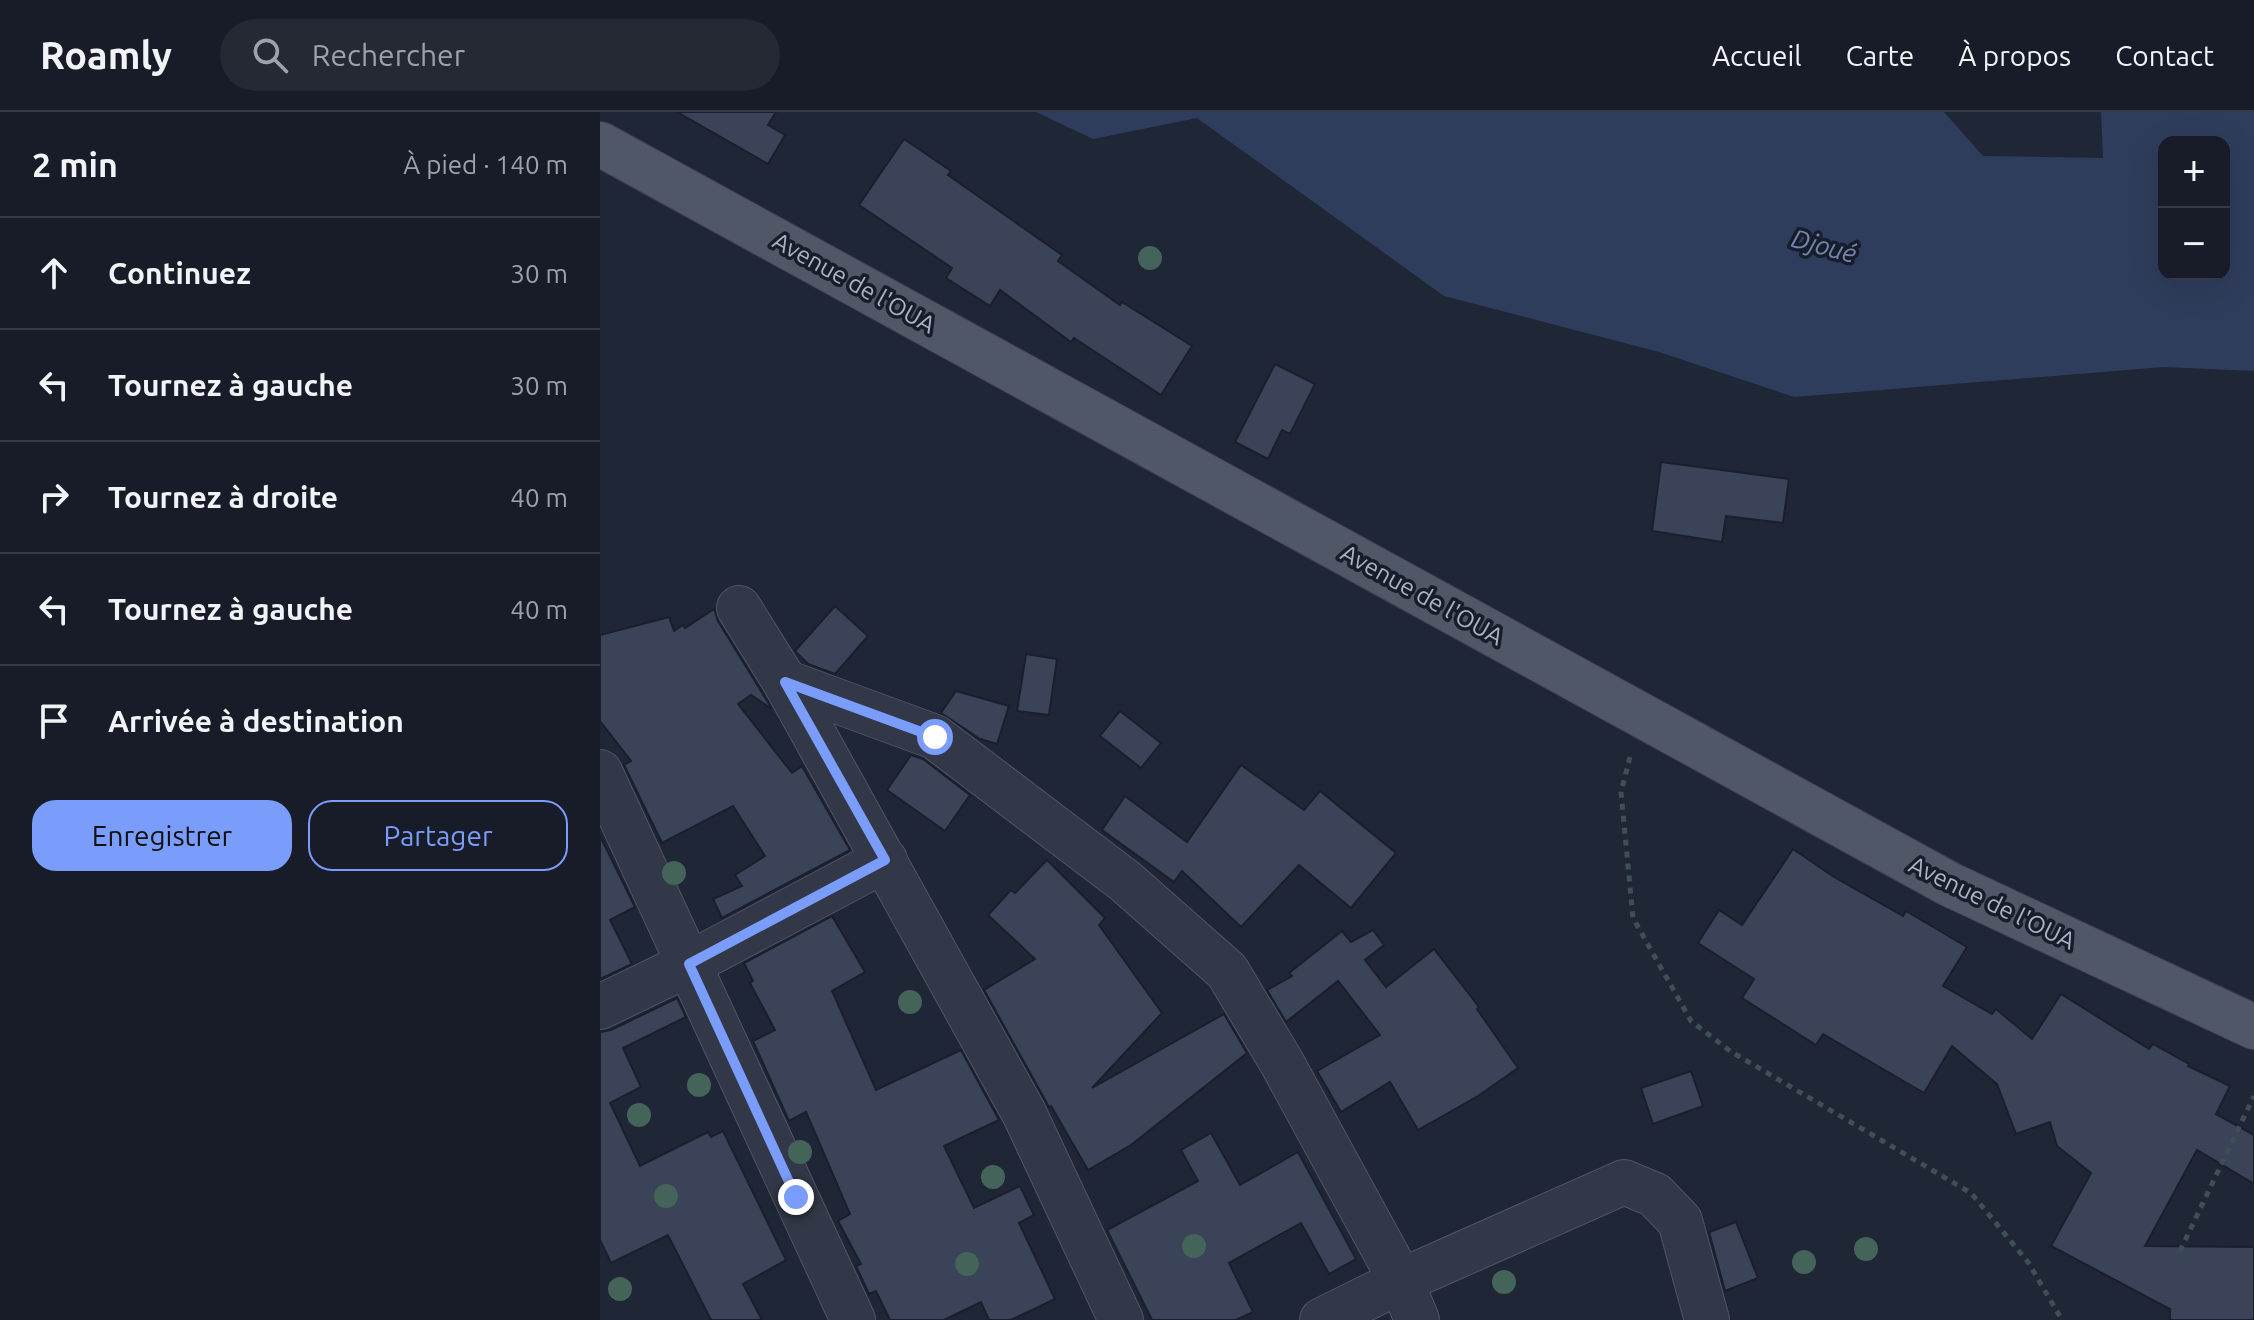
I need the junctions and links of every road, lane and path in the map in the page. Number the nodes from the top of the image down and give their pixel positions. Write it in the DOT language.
graph roads {
  1 [pos="600,144"];
  2 [pos="739,608"];
  3 [pos="785,682"];
  4 [pos="1640,714"];
  5 [pos="600,772"];
  6 [pos="885,860"];
  7 [pos="689,964"];
  8 [pos="600,1007"];
  9 [pos="2254,1027"];
  10 [pos="2254,1096"];
  11 [pos="2180,1251"];
  12 [pos="1409,1300"];
  13 [pos="853,1320"];
  14 [pos="1121,1320"];
  15 [pos="1322,1320"];
  16 [pos="1707,1320"];
  17 [pos="2062,1320"];
  1 -- 4 [label="main road, Avenue de l'OUA"];
  2 -- 3 [label="street"];
  3 -- 6 [label="street"];
  3 -- 12 [label="street"];
  4 -- 9 [label="main road, Avenue de l'OUA"];
  4 -- 17 [label="path"];
  5 -- 7 [label="street"];
  6 -- 7 [label="street"];
  6 -- 14 [label="street"];
  7 -- 8 [label="street"];
  7 -- 13 [label="street"];
  10 -- 11 [label="path"];
  12 -- 15 [label="street"];
  12 -- 16 [label="street"];
}
